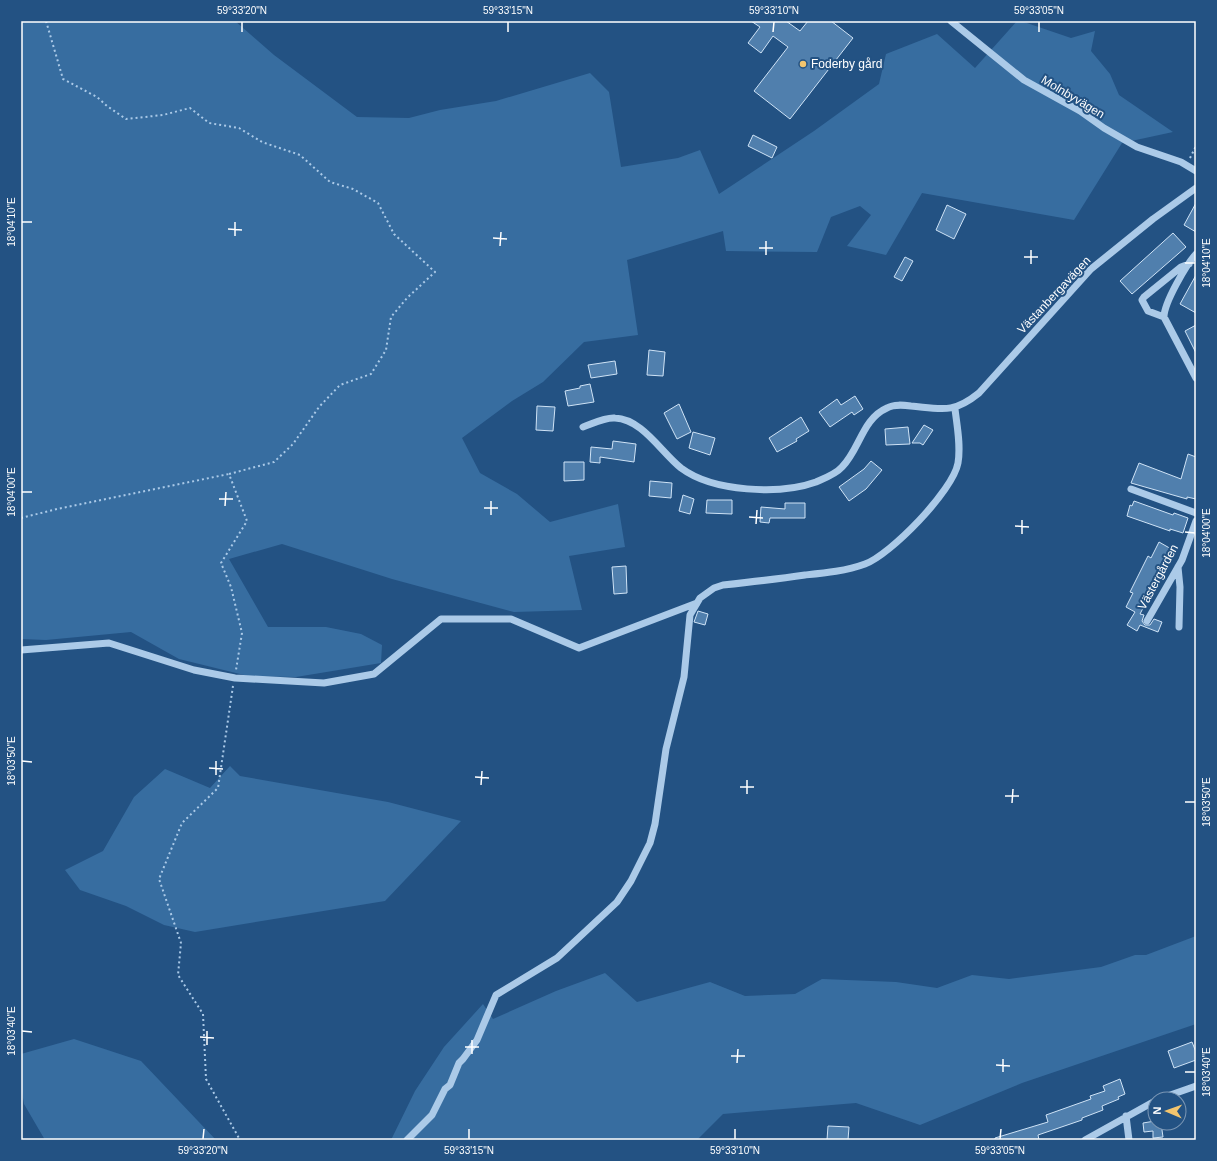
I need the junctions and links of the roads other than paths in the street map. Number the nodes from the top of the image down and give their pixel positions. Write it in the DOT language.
graph roads {
  1 [pos="951,21"];
  2 [pos="1196,171"];
  3 [pos="1196,188"];
  4 [pos="1196,254"];
  5 [pos="1189,264"];
  6 [pos="1164,317"];
  7 [pos="1196,378"];
  8 [pos="954,409"];
  9 [pos="583,427"];
  10 [pos="1131,489"];
  11 [pos="1196,512"];
  12 [pos="1196,521"];
  13 [pos="1178,567"];
  14 [pos="697,603"];
  15 [pos="1147,621"];
  16 [pos="1179,627"];
  17 [pos="21,650"];
  18 [pos="1196,1086"];
  19 [pos="1182,1091"];
  20 [pos="1147,1105"];
  21 [pos="1126,1116"];
  22 [pos="407,1140"];
  23 [pos="1085,1140"];
  24 [pos="1129,1140"];
  1 -- 2 [label="street, Molnbyvägen"];
  3 -- 8 [label="street, Västanbergavägen"];
  4 -- 5 [label="street"];
  5 -- 6 [label="street"];
  5 -- 6 [label="street"];
  6 -- 7 [label="street"];
  8 -- 9 [label="street"];
  8 -- 14 [label="street"];
  10 -- 11 [label="street"];
  12 -- 13 [label="street, Västergården"];
  13 -- 15 [label="street, Västergården"];
  13 -- 16 [label="street"];
  14 -- 17 [label="street"];
  14 -- 22 [label="street"];
  18 -- 19 [label="street"];
  20 -- 21 [label="street"];
  21 -- 23 [label="street"];
  21 -- 24 [label="street"];
}
